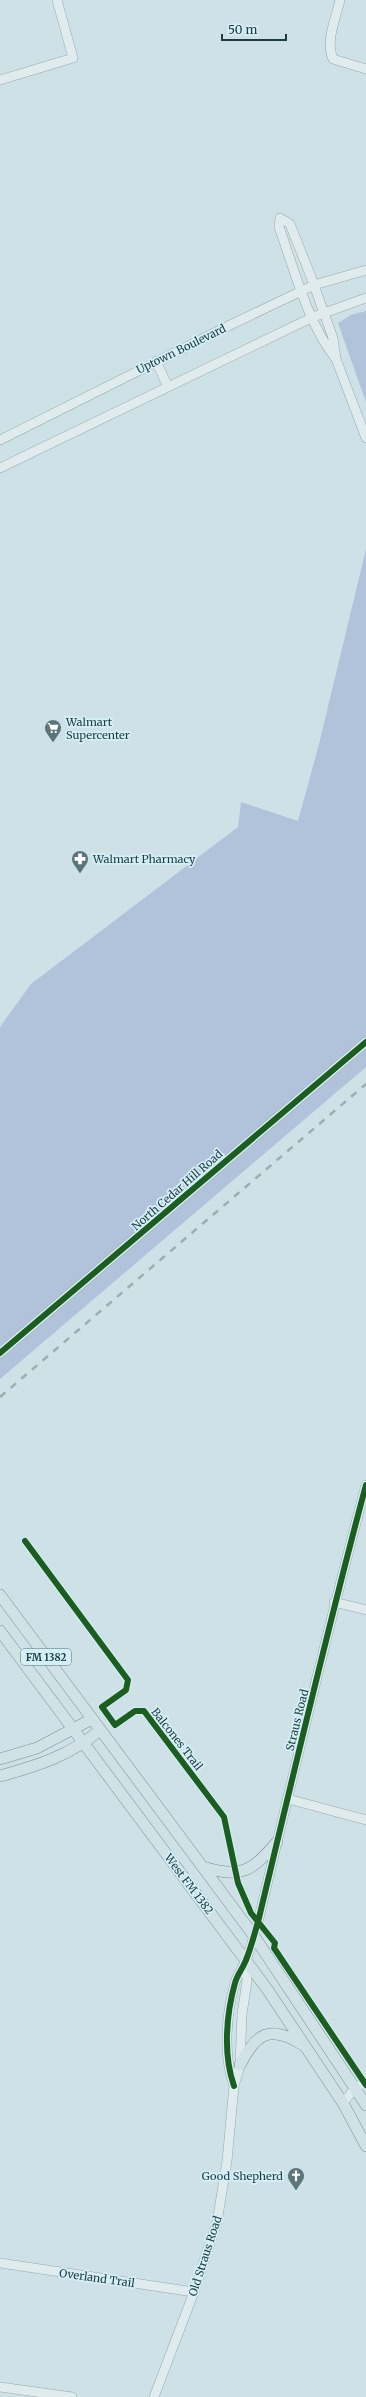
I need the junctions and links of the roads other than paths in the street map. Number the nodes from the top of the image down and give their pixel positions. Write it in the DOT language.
graph roads {
  1 [pos="57,0"];
  2 [pos="340,0"];
  3 [pos="366,69"];
  4 [pos="0,80"];
  5 [pos="366,270"];
  6 [pos="314,285"];
  7 [pos="302,291"];
  8 [pos="366,298"];
  9 [pos="324,312"];
  10 [pos="313,317"];
  11 [pos="336,359"];
  12 [pos="156,361"];
  13 [pos="168,387"];
  14 [pos="366,438"];
  15 [pos="0,440"];
  16 [pos="0,468"];
  17 [pos="366,1042"];
  18 [pos="0,1353"];
  19 [pos="366,1485"];
  20 [pos="0,1595"];
  21 [pos="334,1602"];
  22 [pos="366,1610"];
  23 [pos="0,1631"];
  24 [pos="92,1719"];
  25 [pos="73,1730"];
  26 [pos="100,1730"];
  27 [pos="84,1744"];
  28 [pos="0,1760"];
  29 [pos="0,1776"];
  30 [pos="288,1799"];
  31 [pos="366,1820"];
  32 [pos="277,1842"];
  33 [pos="203,1867"];
  34 [pos="254,1936"];
  35 [pos="246,1960"];
  36 [pos="307,2048"];
  37 [pos="240,2065"];
  38 [pos="366,2082"];
  39 [pos="234,2086"];
  40 [pos="355,2088"];
  41 [pos="365,2100"];
  42 [pos="343,2103"];
  43 [pos="366,2146"];
  44 [pos="0,2263"];
  45 [pos="194,2292"];
  46 [pos="0,2387"];
  47 [pos="72,2397"];
  48 [pos="154,2397"];
  1 -- 4 [label="street"];
  2 -- 3 [label="street"];
  5 -- 6 [label="street, Uptown Boulevard"];
  6 -- 7 [label="street, Uptown Boulevard"];
  6 -- 7 [label="street"];
  6 -- 9 [label="street"];
  7 -- 10 [label="street"];
  7 -- 12 [label="street, Uptown Boulevard"];
  8 -- 9 [label="street"];
  9 -- 10 [label="street"];
  9 -- 11 [label="street"];
  10 -- 11 [label="street"];
  10 -- 13 [label="street"];
  11 -- 14 [label="street"];
  12 -- 13 [label="street"];
  12 -- 15 [label="street, Uptown Boulevard"];
  13 -- 16 [label="street"];
  17 -- 18 [label="street, North Cedar Hill Road"];
  19 -- 21 [label="street, Straus Road"];
  20 -- 24 [label="main road, West FM 1382 / FM 1382"];
  21 -- 22 [label="street"];
  21 -- 30 [label="street, Straus Road"];
  23 -- 25 [label="main road, West FM 1382 / FM 1382"];
  24 -- 25 [label="main road"];
  24 -- 26 [label="main road, West FM 1382 / FM 1382"];
  25 -- 27 [label="main road, West FM 1382 / FM 1382"];
  25 -- 28 [label="main road"];
  26 -- 27 [label="main road"];
  26 -- 33 [label="main road, West FM 1382 / FM 1382"];
  27 -- 29 [label="main road"];
  27 -- 35 [label="main road, West FM 1382 / FM 1382"];
  30 -- 31 [label="street"];
  30 -- 32 [label="street, Straus Road"];
  32 -- 33 [label="main road"];
  32 -- 34 [label="street, Straus Road"];
  33 -- 34 [label="main road, West FM 1382 / FM 1382"];
  34 -- 35 [label="street, Straus Road"];
  34 -- 40 [label="main road, West FM 1382 / FM 1382"];
  35 -- 36 [label="main road, West FM 1382 / FM 1382"];
  35 -- 37 [label="street, Old Straus Road"];
  35 -- 39 [label="street, Old Straus Road"];
  36 -- 37 [label="main road"];
  36 -- 42 [label="main road, West FM 1382 / FM 1382"];
  37 -- 39 [label="street, Old Straus Road"];
  38 -- 40 [label="street"];
  39 -- 45 [label="street, Old Straus Road"];
  40 -- 41 [label="main road, West FM 1382 / FM 1382"];
  40 -- 42 [label="street"];
  41 -- 42 [label="street"];
  42 -- 43 [label="main road, West FM 1382 / FM 1382"];
  44 -- 45 [label="street, Overland Trail"];
  45 -- 48 [label="street, Old Straus Road"];
  46 -- 47 [label="street"];
}
